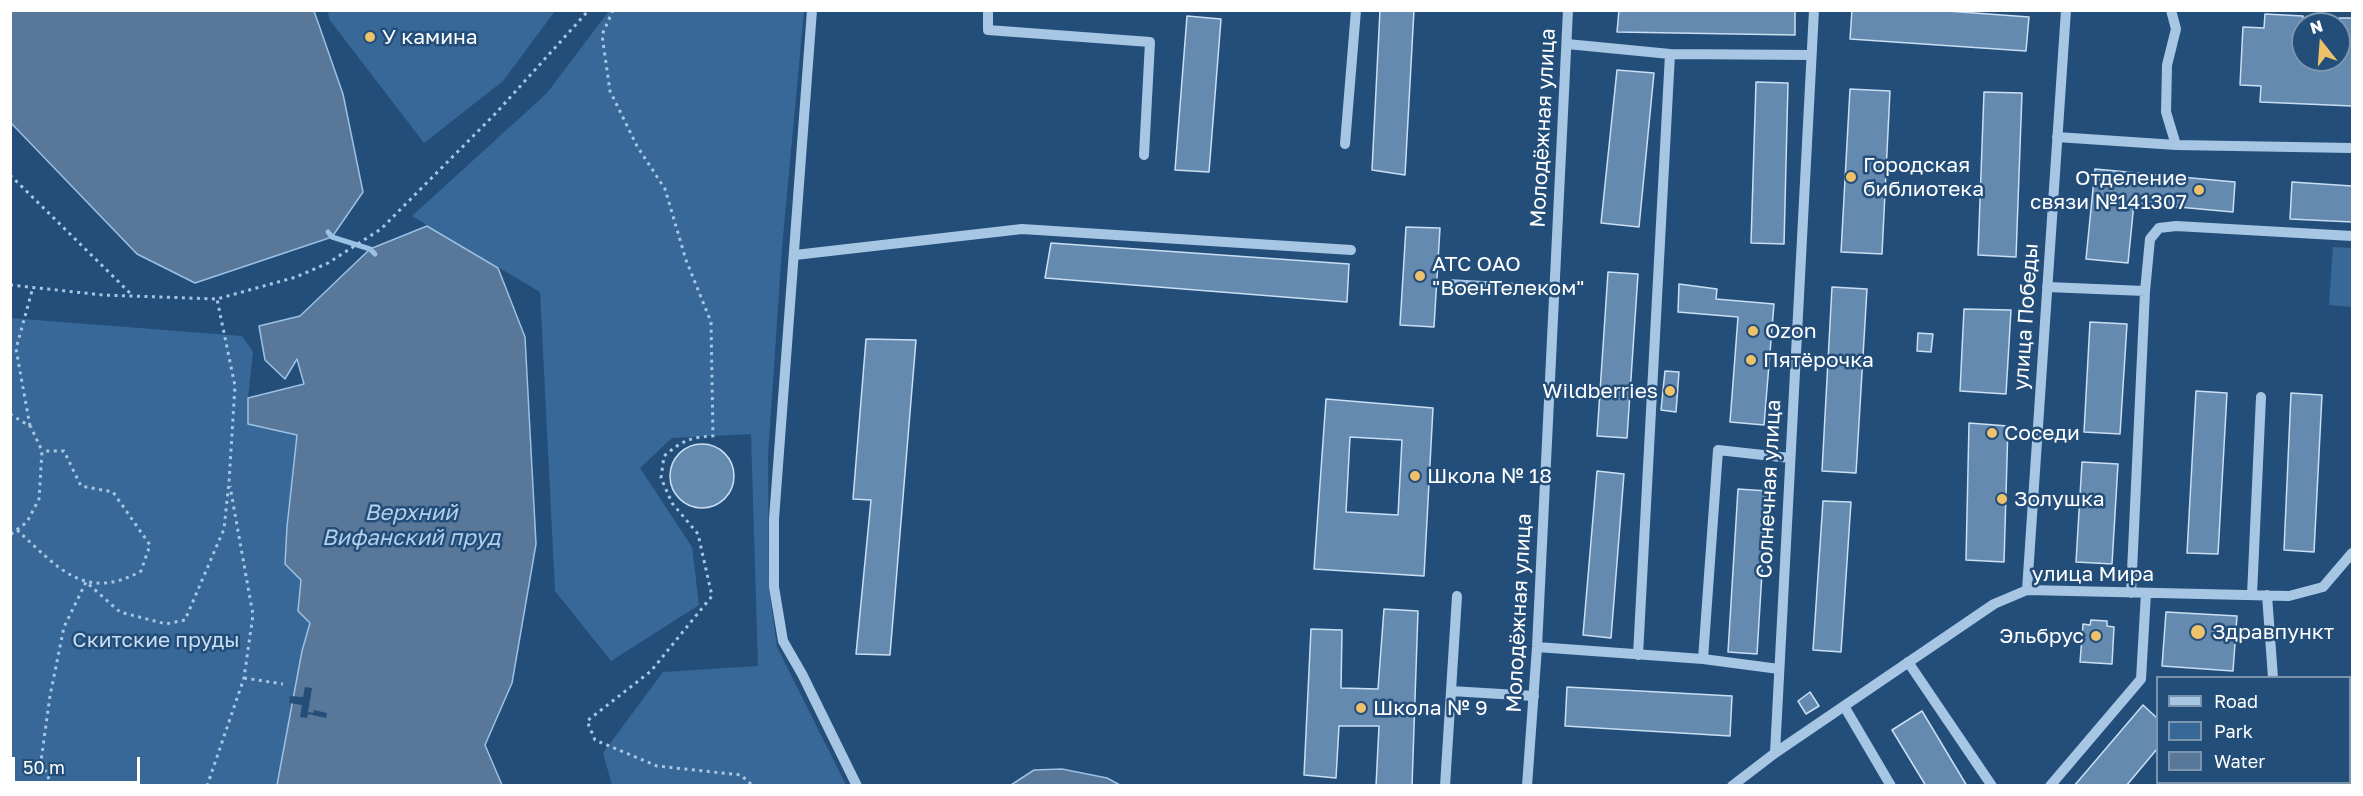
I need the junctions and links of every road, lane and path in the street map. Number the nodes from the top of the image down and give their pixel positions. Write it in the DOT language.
graph roads {
  1 [pos="589,10"];
  2 [pos="613,10"];
  3 [pos="812,10"];
  4 [pos="988,10"];
  5 [pos="1356,10"];
  6 [pos="1568,10"];
  7 [pos="1814,10"];
  8 [pos="2066,10"];
  9 [pos="2171,10"];
  10 [pos="1567,44"];
  11 [pos="1670,54"];
  12 [pos="1811,55"];
  13 [pos="2057,137"];
  14 [pos="1345,144"];
  15 [pos="2176,145"];
  16 [pos="2352,147"];
  17 [pos="1144,155"];
  18 [pos="10,175"];
  19 [pos="2352,236"];
  20 [pos="1351,250"];
  21 [pos="795,255"];
  22 [pos="1448,284"];
  23 [pos="10,285"];
  24 [pos="33,287"];
  25 [pos="2048,287"];
  26 [pos="1555,290"];
  27 [pos="2145,291"];
  28 [pos="133,296"];
  29 [pos="217,299"];
  30 [pos="2261,397"];
  31 [pos="10,414"];
  32 [pos="31,427"];
  33 [pos="42,451"];
  34 [pos="1790,458"];
  35 [pos="230,482"];
  36 [pos="17,530"];
  37 [pos="10,535"];
  38 [pos="2352,553"];
  39 [pos="86,582"];
  40 [pos="2027,590"];
  41 [pos="2131,593"];
  42 [pos="2146,593"];
  43 [pos="2252,595"];
  44 [pos="2267,595"];
  45 [pos="1457,596"];
  46 [pos="1537,647"];
  47 [pos="1638,655"];
  48 [pos="1703,659"];
  49 [pos="1908,662"];
  50 [pos="1779,669"];
  51 [pos="2273,676"];
  52 [pos="244,678"];
  53 [pos="284,684"];
  54 [pos="1451,691"];
  55 [pos="1534,696"];
  56 [pos="1844,706"];
  57 [pos="1775,753"];
  58 [pos="52,786"];
  59 [pos="207,786"];
  60 [pos="753,786"];
  61 [pos="857,786"];
  62 [pos="1445,786"];
  63 [pos="1527,786"];
  64 [pos="1732,786"];
  65 [pos="1891,786"];
  66 [pos="1992,786"];
  67 [pos="2049,786"];
  1 -- 29 [label="path"];
  2 -- 60 [label="path"];
  3 -- 21 [label="street"];
  4 -- 17 [label="street"];
  5 -- 14 [label="street"];
  6 -- 10 [label="street, Молодёжная улица"];
  7 -- 12 [label="street, Солнечная улица"];
  8 -- 13 [label="street, улица Победы"];
  9 -- 15 [label="street"];
  10 -- 11 [label="street"];
  10 -- 26 [label="street, Молодёжная улица"];
  11 -- 12 [label="street"];
  11 -- 47 [label="street"];
  12 -- 34 [label="street, Солнечная улица"];
  13 -- 15 [label="street"];
  13 -- 25 [label="street, улица Победы"];
  15 -- 16 [label="street"];
  18 -- 28 [label="path"];
  19 -- 27 [label="street"];
  20 -- 21 [label="street"];
  21 -- 61 [label="street"];
  22 -- 26 [label="street"];
  23 -- 24 [label="path"];
  24 -- 28 [label="path"];
  24 -- 32 [label="path"];
  25 -- 27 [label="street"];
  25 -- 40 [label="street, улица Победы"];
  26 -- 46 [label="street, Молодёжная улица"];
  27 -- 41 [label="street"];
  28 -- 29 [label="path"];
  29 -- 35 [label="path"];
  30 -- 43 [label="street"];
  31 -- 32 [label="path"];
  32 -- 33 [label="path"];
  33 -- 36 [label="path"];
  33 -- 39 [label="path"];
  34 -- 48 [label="street"];
  34 -- 50 [label="street, Солнечная улица"];
  35 -- 39 [label="path"];
  35 -- 52 [label="path"];
  36 -- 37 [label="path"];
  36 -- 39 [label="path"];
  38 -- 44 [label="street, улица Мира"];
  39 -- 58 [label="path"];
  40 -- 41 [label="street, улица Мира"];
  40 -- 49 [label="street, улица Мира"];
  41 -- 42 [label="street, улица Мира"];
  42 -- 43 [label="street, улица Мира"];
  42 -- 67 [label="street"];
  43 -- 44 [label="street, улица Мира"];
  44 -- 51 [label="street"];
  45 -- 54 [label="street"];
  46 -- 47 [label="street"];
  46 -- 55 [label="street, Молодёжная улица"];
  47 -- 48 [label="street"];
  48 -- 50 [label="street"];
  49 -- 56 [label="street, улица Мира"];
  49 -- 66 [label="street"];
  50 -- 57 [label="street, Солнечная улица"];
  52 -- 53 [label="path"];
  52 -- 59 [label="path"];
  54 -- 55 [label="street"];
  54 -- 62 [label="street"];
  55 -- 63 [label="street, Молодёжная улица"];
  56 -- 57 [label="street, улица Мира"];
  56 -- 65 [label="street"];
  57 -- 64 [label="street, улица Мира"];
}
